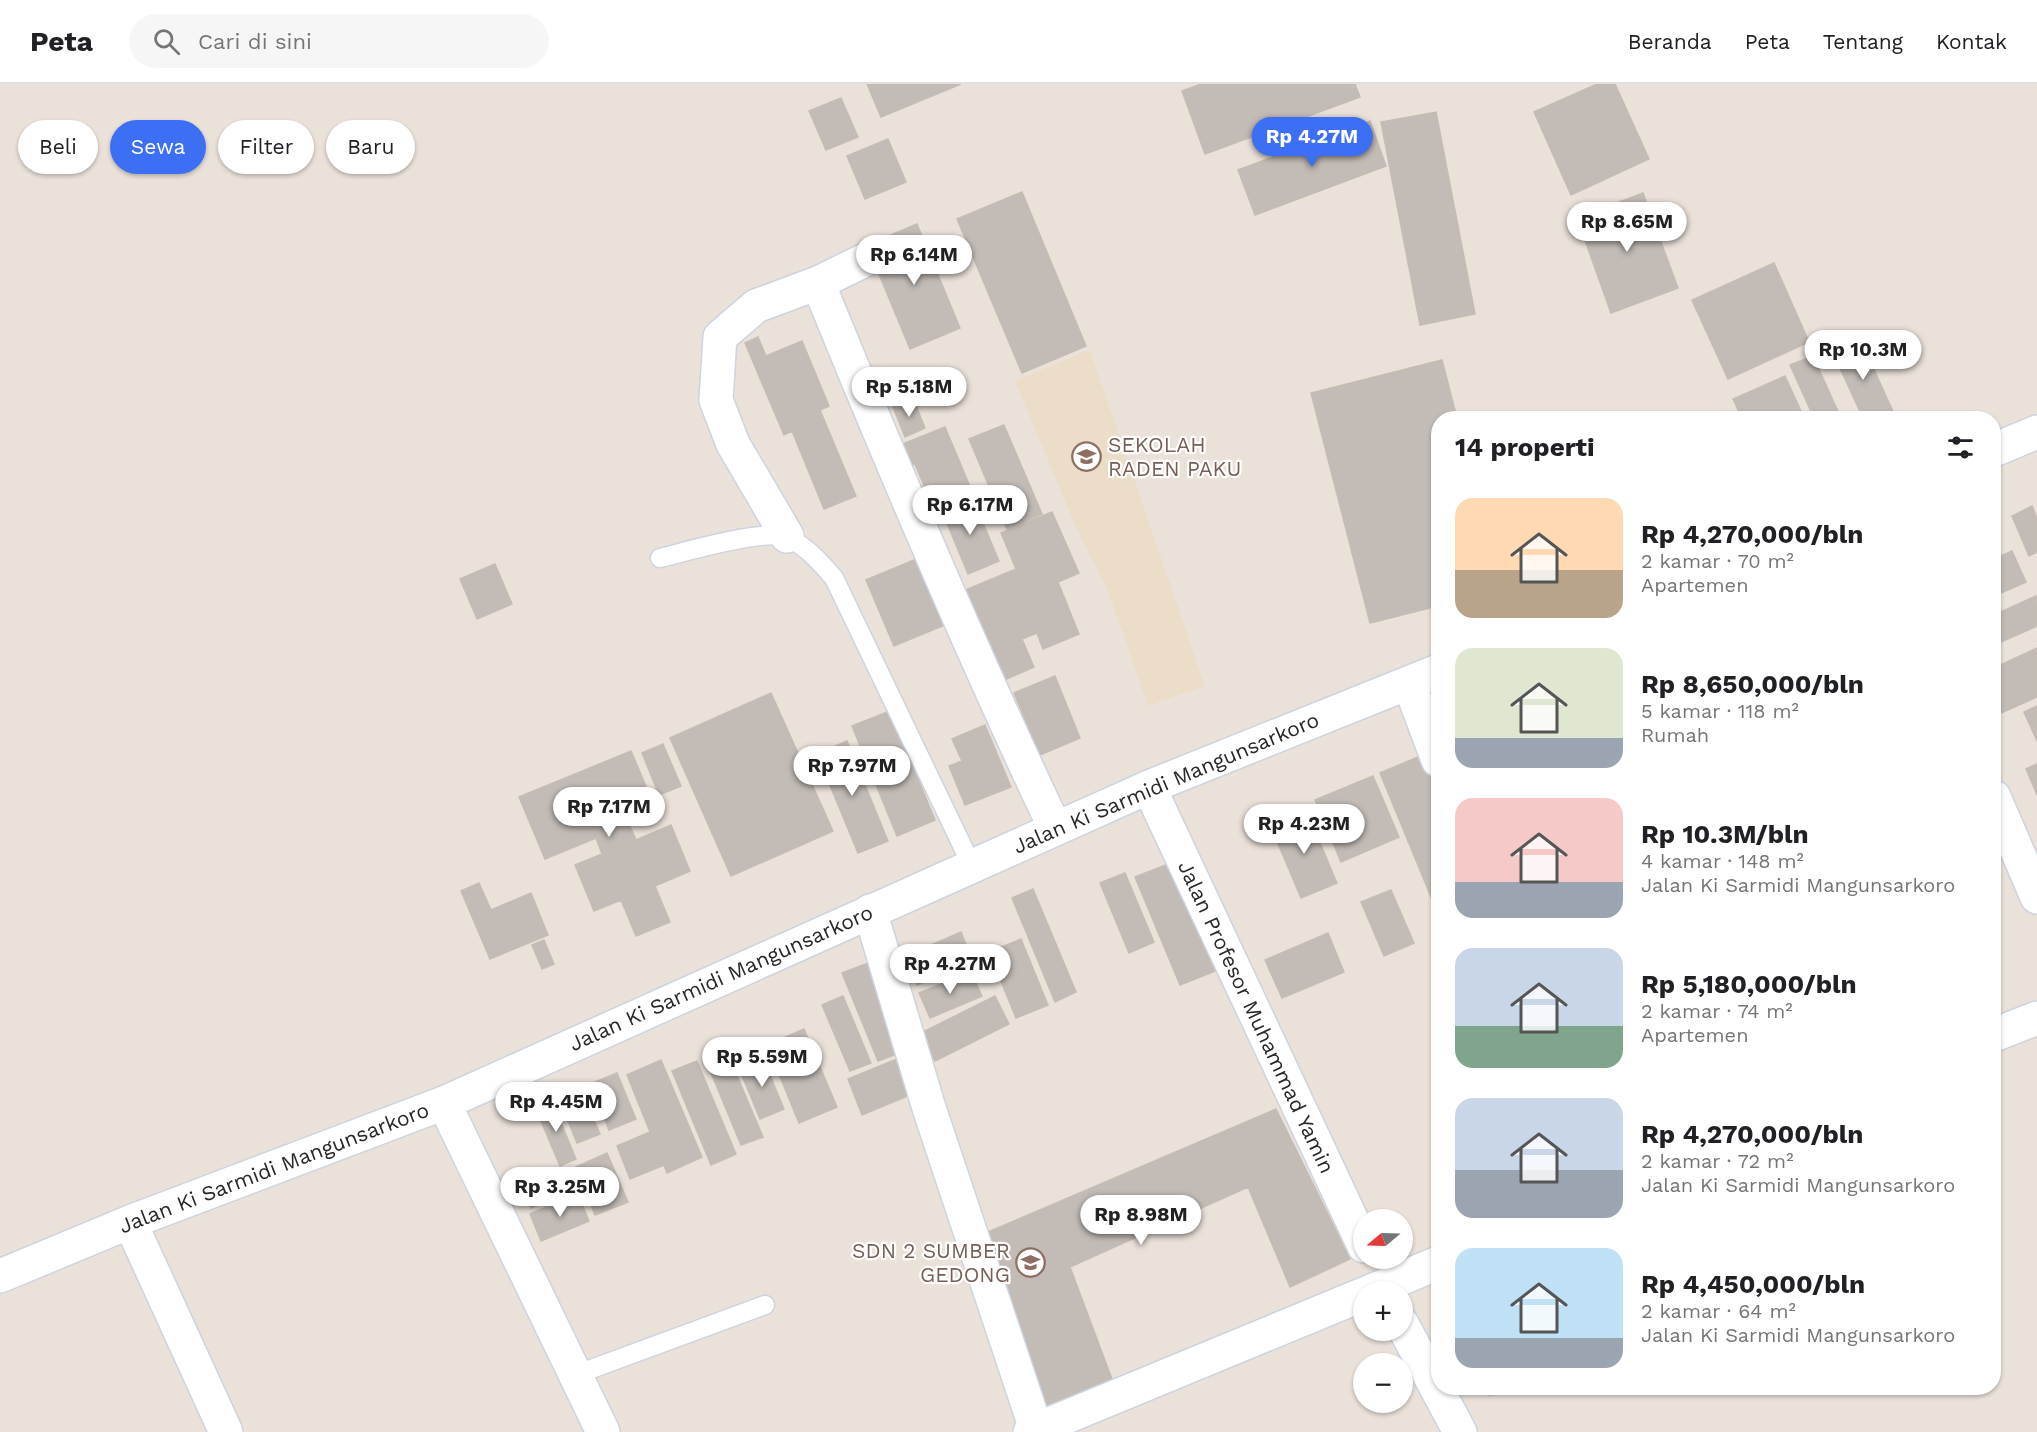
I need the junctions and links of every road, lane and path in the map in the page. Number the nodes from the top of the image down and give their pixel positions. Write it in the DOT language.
graph roads {
  1 [pos="865,260"];
  2 [pos="818,283"];
  3 [pos="2037,432"];
  4 [pos="2001,447"];
  5 [pos="787,536"];
  6 [pos="660,558"];
  7 [pos="1431,674"];
  8 [pos="1409,683"];
  9 [pos="1431,741"];
  10 [pos="1149,787"];
  11 [pos="2001,813"];
  12 [pos="1055,828"];
  13 [pos="972,866"];
  14 [pos="2037,897"];
  15 [pos="870,912"];
  16 [pos="2037,1017"];
  17 [pos="2001,1032"];
  18 [pos="444,1103"];
  19 [pos="130,1222"];
  20 [pos="1353,1223"];
  21 [pos="1431,1265"];
  22 [pos="0,1276"];
  23 [pos="1383,1281"];
  24 [pos="1353,1293"];
  25 [pos="765,1305"];
  26 [pos="1411,1341"];
  27 [pos="575,1375"];
  28 [pos="1431,1378"];
  29 [pos="1440,1395"];
  30 [pos="1034,1431"];
  31 [pos="226,1432"];
  32 [pos="603,1432"];
  33 [pos="1460,1432"];
  1 -- 2 [label="street"];
  2 -- 5 [label="street"];
  2 -- 12 [label="street"];
  3 -- 4 [label="street"];
  5 -- 6 [label="lane"];
  5 -- 13 [label="lane"];
  7 -- 8 [label="street, Jalan Ki Sarmidi Mangunsarkoro"];
  8 -- 9 [label="street"];
  8 -- 10 [label="street, Jalan Ki Sarmidi Mangunsarkoro"];
  10 -- 12 [label="street, Jalan Ki Sarmidi Mangunsarkoro"];
  10 -- 20 [label="street, Jalan Profesor Muhammad Yamin"];
  11 -- 14 [label="street"];
  12 -- 13 [label="street, Jalan Ki Sarmidi Mangunsarkoro"];
  13 -- 15 [label="street, Jalan Ki Sarmidi Mangunsarkoro"];
  15 -- 18 [label="street, Jalan Ki Sarmidi Mangunsarkoro"];
  15 -- 30 [label="street"];
  16 -- 17 [label="street"];
  18 -- 19 [label="street, Jalan Ki Sarmidi Mangunsarkoro"];
  18 -- 27 [label="street"];
  19 -- 22 [label="street, Jalan Ki Sarmidi Mangunsarkoro"];
  19 -- 31 [label="street"];
  21 -- 23 [label="street"];
  24 -- 30 [label="street"];
  25 -- 27 [label="lane"];
  26 -- 28 [label="street"];
  27 -- 32 [label="street"];
  29 -- 33 [label="street"];
}
